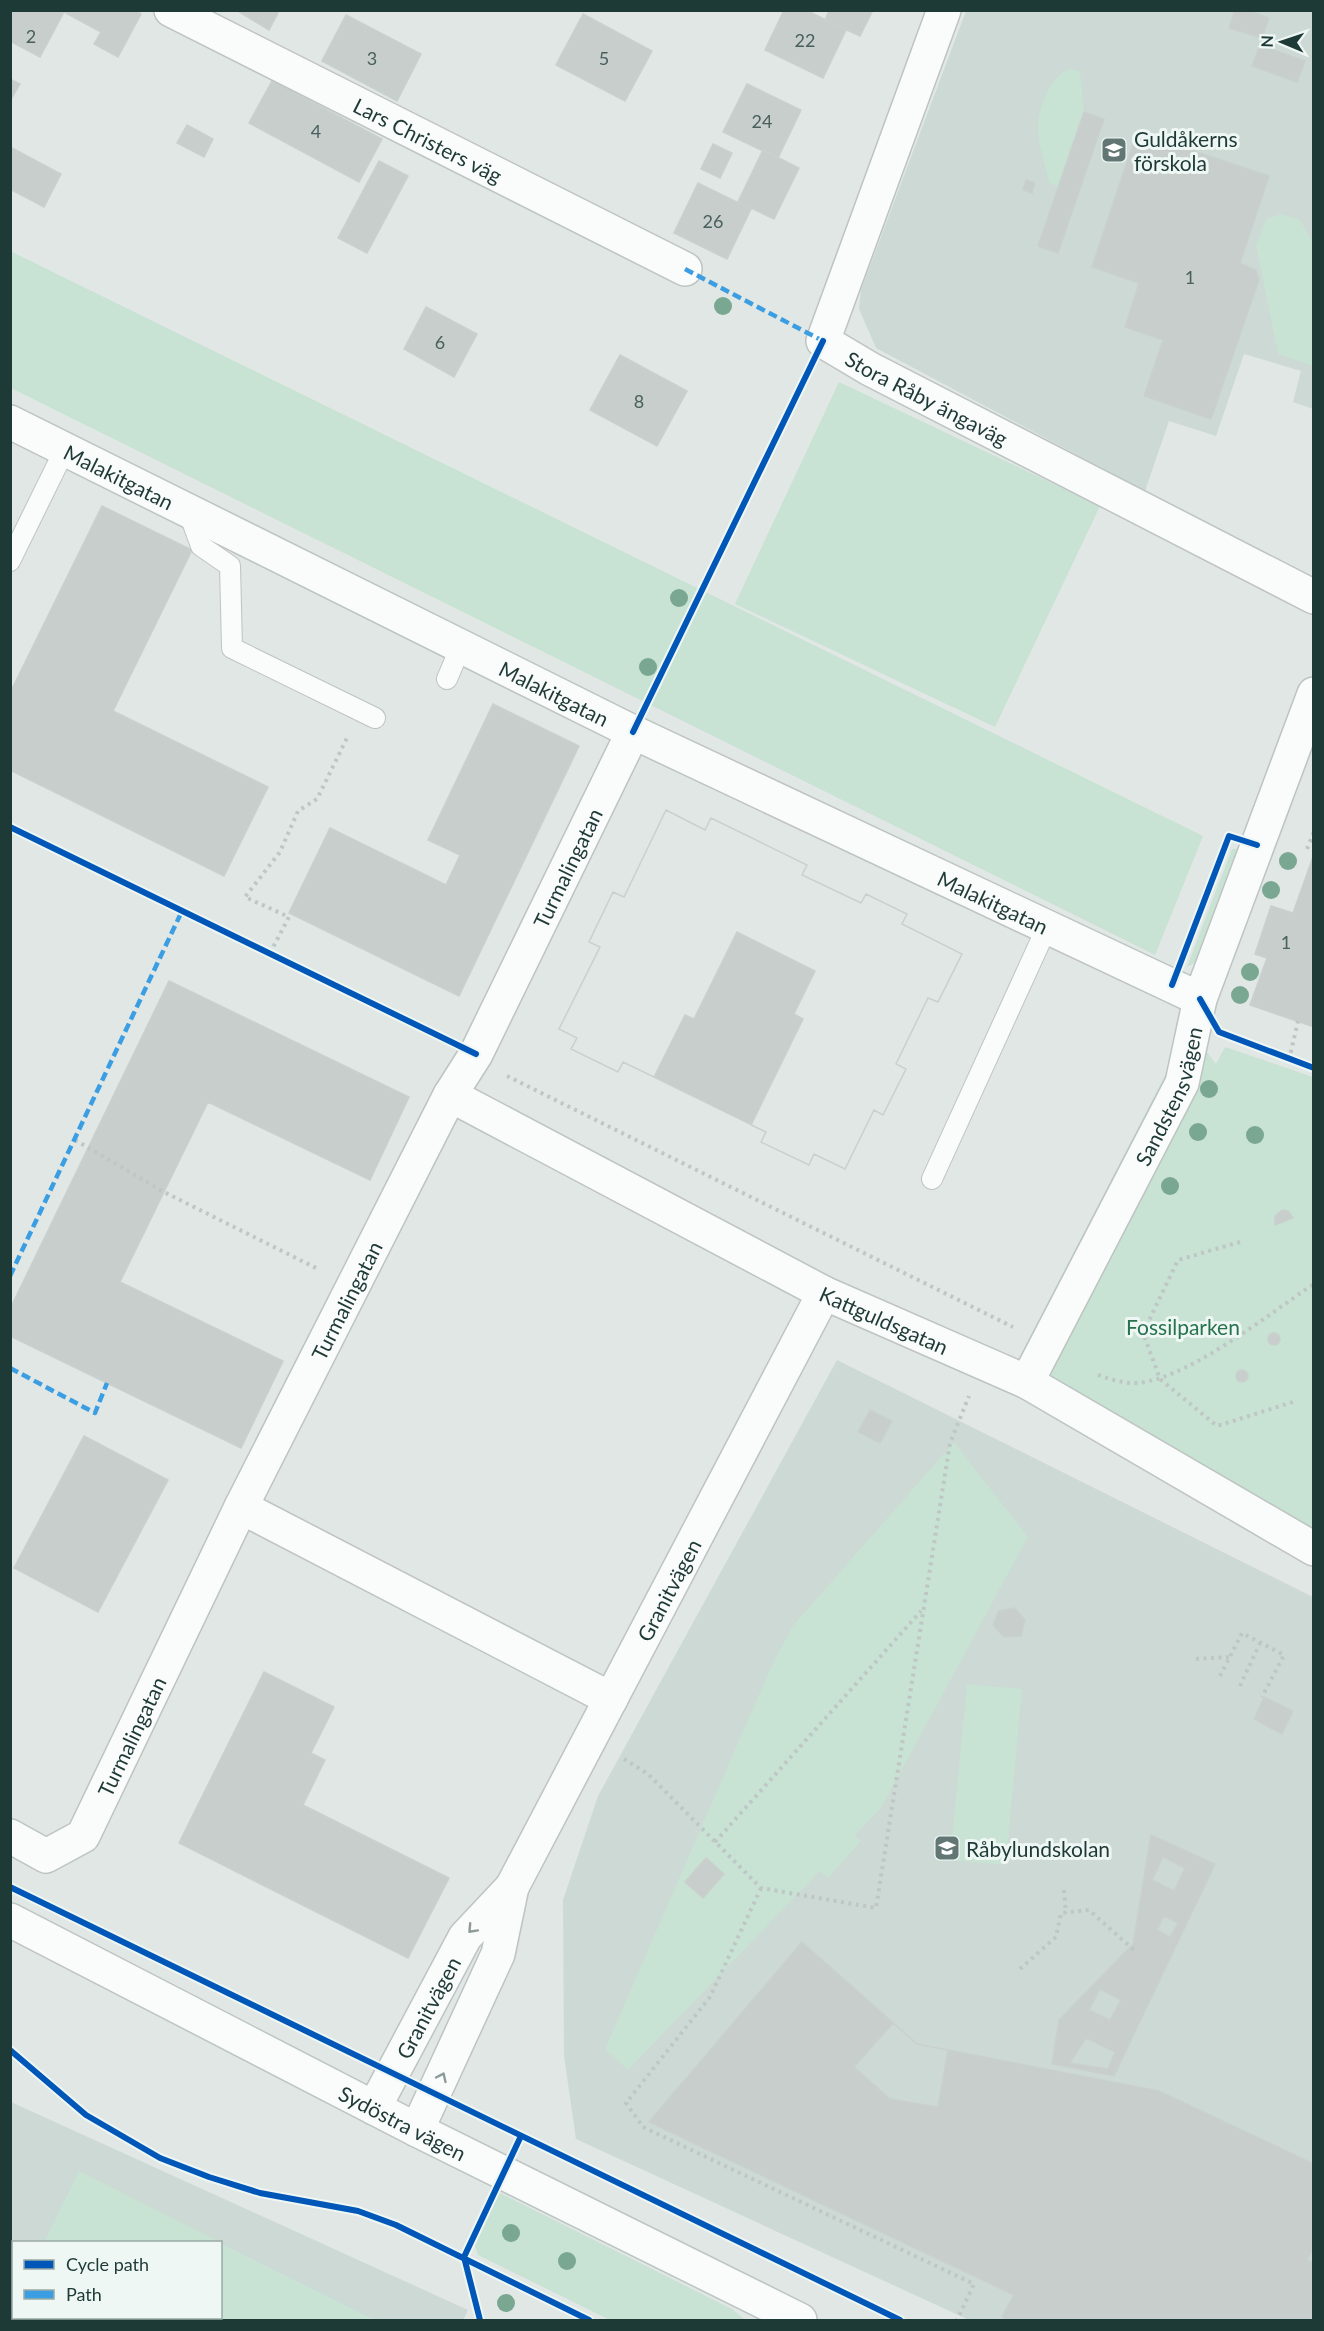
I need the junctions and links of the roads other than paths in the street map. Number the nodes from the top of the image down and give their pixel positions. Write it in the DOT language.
graph roads {
  1 [pos="171,10"];
  2 [pos="944,10"];
  3 [pos="685,269"];
  4 [pos="10,422"];
  5 [pos="65,449"];
  6 [pos="188,510"];
  7 [pos="10,561"];
  8 [pos="1314,597"];
  9 [pos="461,646"];
  10 [pos="447,679"];
  11 [pos="1314,694"];
  12 [pos="367,715"];
  13 [pos="633,732"];
  14 [pos="1047,927"];
  15 [pos="1200,999"];
  16 [pos="450,1095"];
  17 [pos="932,1179"];
  18 [pos="824,1293"];
  19 [pos="1027,1382"];
  20 [pos="241,1507"];
  21 [pos="1314,1549"];
  22 [pos="611,1698"];
  23 [pos="10,1836"];
  24 [pos="513,1887"];
  25 [pos="10,1920"];
  26 [pos="374,2108"];
  27 [pos="417,2130"];
  28 [pos="800,2320"];
  1 -- 3 [label="street, Lars Christers väg"];
  2 -- 8 [label="street, Stora Råby ängaväg"];
  4 -- 5 [label="street, Malakitgatan"];
  5 -- 6 [label="street, Malakitgatan"];
  5 -- 7 [label="lane"];
  6 -- 9 [label="street, Malakitgatan"];
  6 -- 12 [label="lane"];
  9 -- 10 [label="lane"];
  9 -- 13 [label="street, Malakitgatan"];
  11 -- 15 [label="street, Sandstensvägen"];
  13 -- 14 [label="street, Malakitgatan"];
  13 -- 16 [label="street, Turmalingatan"];
  14 -- 15 [label="street, Malakitgatan"];
  14 -- 17 [label="lane"];
  15 -- 19 [label="street, Sandstensvägen"];
  16 -- 18 [label="street, Kattguldsgatan"];
  16 -- 20 [label="street, Turmalingatan"];
  18 -- 19 [label="street, Kattguldsgatan"];
  18 -- 22 [label="street, Granitvägen"];
  19 -- 21 [label="street, Kattguldsgatan"];
  20 -- 22 [label="street"];
  20 -- 23 [label="street, Turmalingatan"];
  22 -- 24 [label="street, Granitvägen"];
  24 -- 26 [label="street, Granitvägen, one-way"];
  27 -- 24 [label="street, Granitvägen, one-way"];
  25 -- 26 [label="street, Sydöstra vägen"];
  26 -- 27 [label="street, Sydöstra vägen"];
  27 -- 28 [label="street, Sydöstra vägen"];
}
